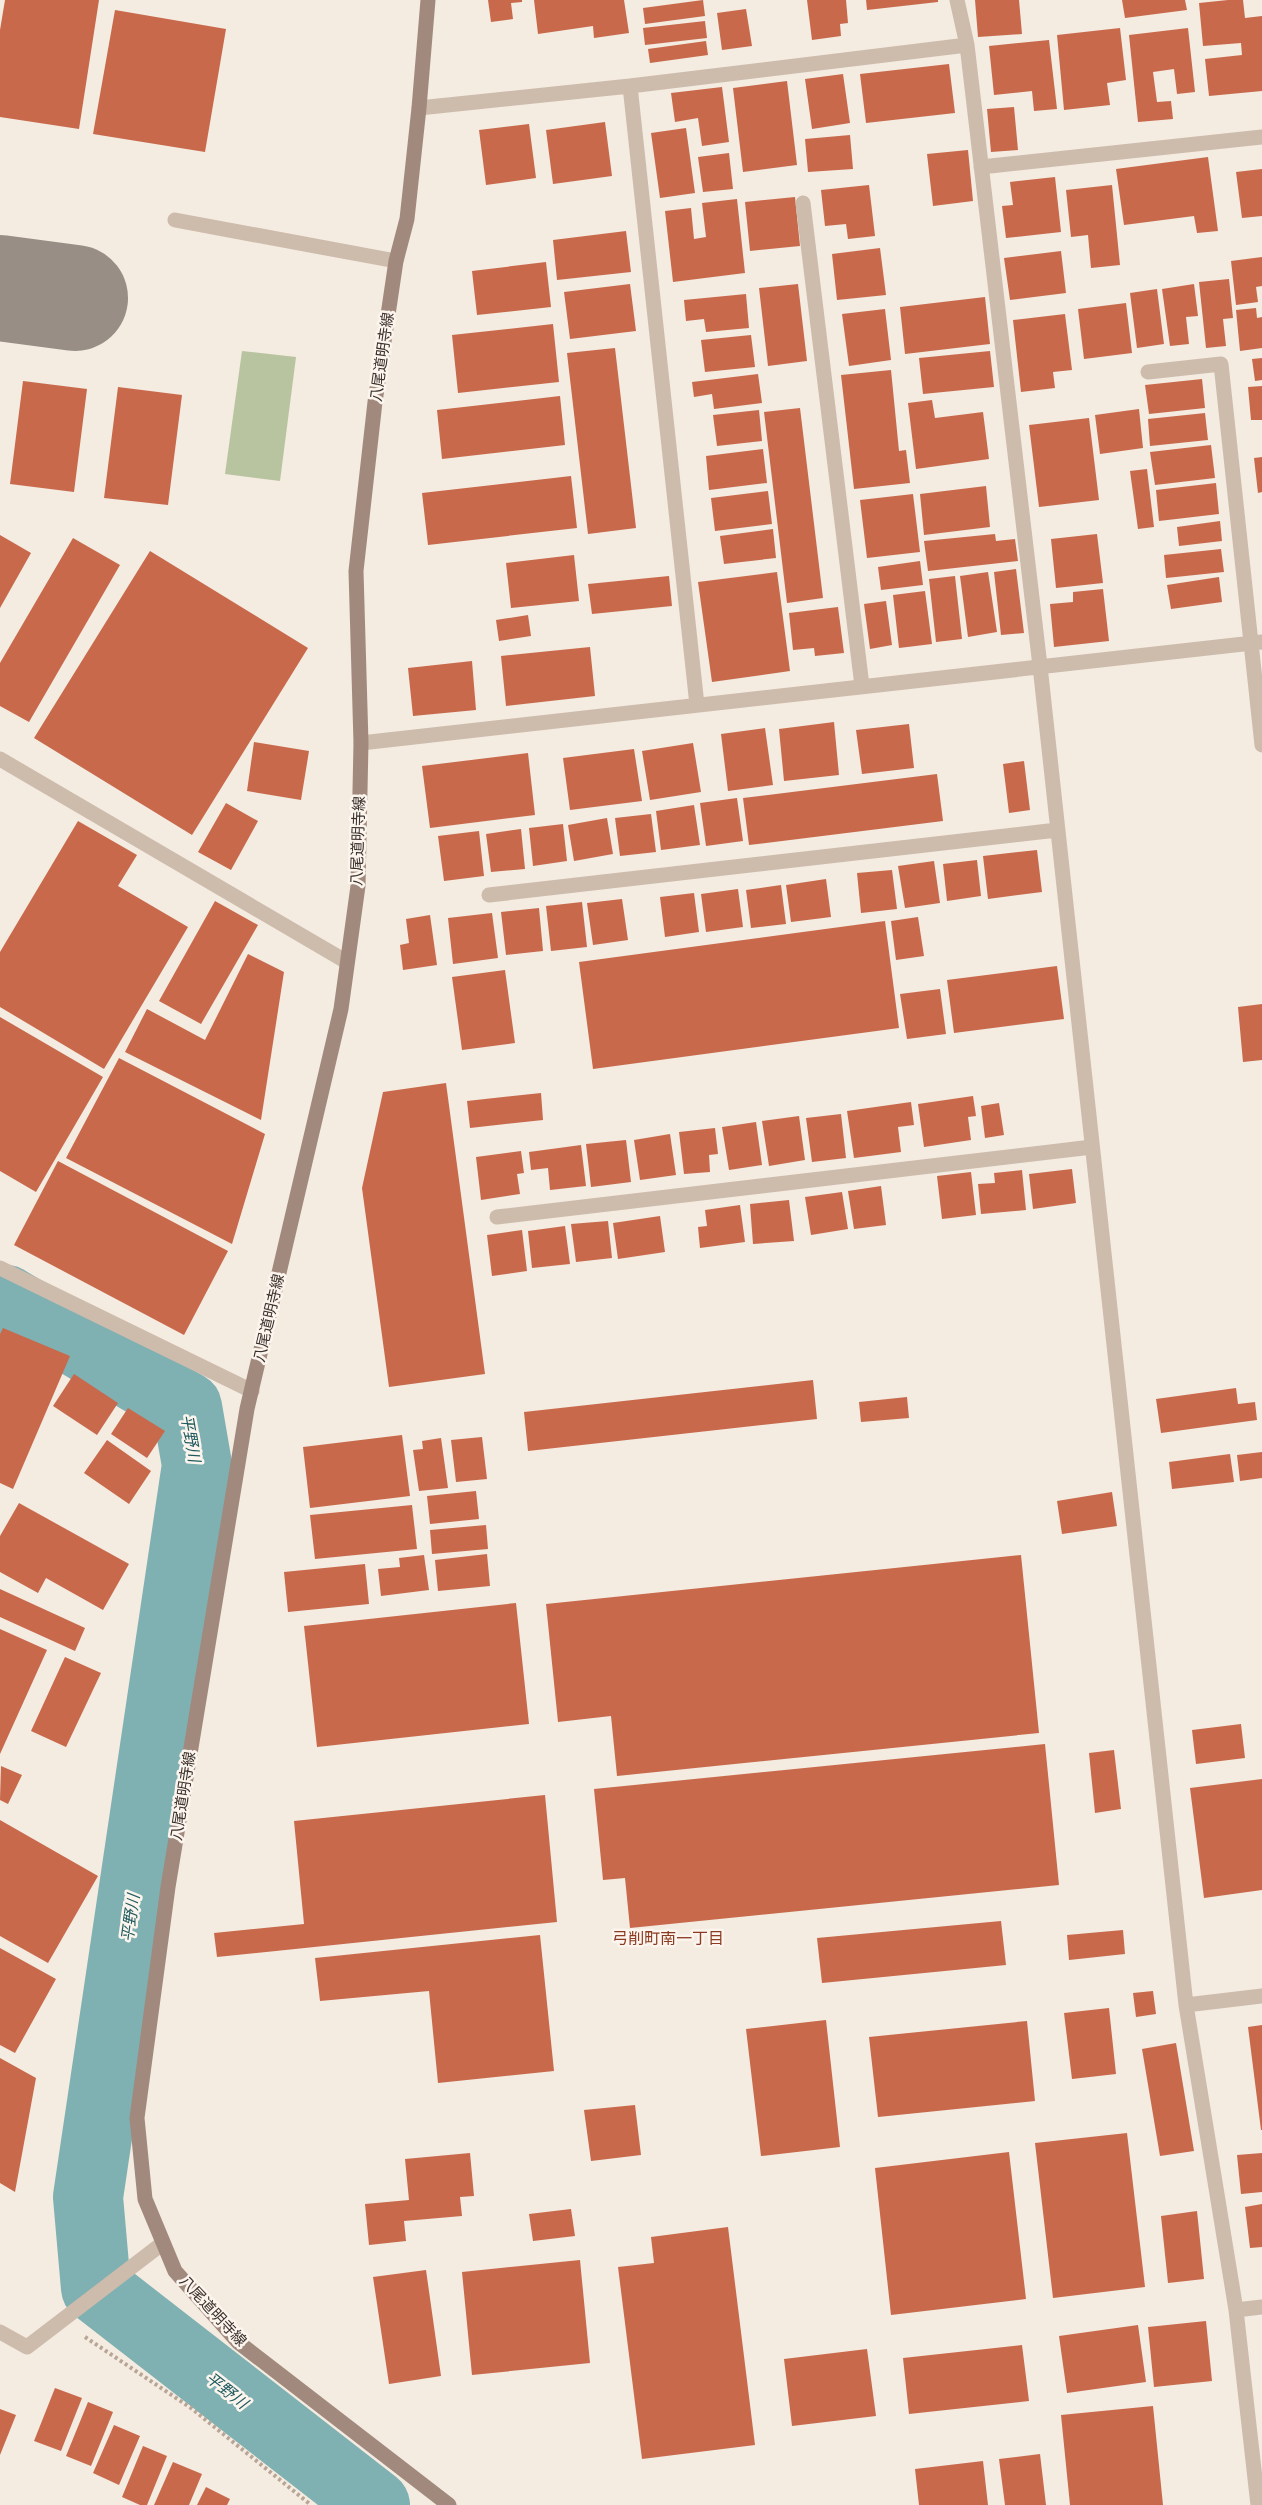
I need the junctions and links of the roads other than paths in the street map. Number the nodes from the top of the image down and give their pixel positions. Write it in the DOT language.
graph roads {
  1 [pos="428,0"];
  2 [pos="957,0"];
  3 [pos="967,45"];
  4 [pos="630,86"];
  5 [pos="419,108"];
  6 [pos="1262,137"];
  7 [pos="981,167"];
  8 [pos="803,203"];
  9 [pos="176,220"];
  10 [pos="396,261"];
  11 [pos="1148,372"];
  12 [pos="1257,642"];
  13 [pos="1040,666"];
  14 [pos="862,686"];
  15 [pos="697,705"];
  16 [pos="361,743"];
  17 [pos="1262,745"];
  18 [pos="0,759"];
  19 [pos="1057,830"];
  20 [pos="489,895"];
  21 [pos="347,962"];
  22 [pos="1092,1147"];
  23 [pos="497,1217"];
  24 [pos="0,1268"];
  25 [pos="252,1391"];
  26 [pos="1262,1996"];
  27 [pos="1186,2005"];
  28 [pos="163,2243"];
  29 [pos="1262,2307"];
  30 [pos="1236,2310"];
  31 [pos="0,2332"];
  32 [pos="449,2505"];
  33 [pos="1258,2505"];
  1 -- 5 [label="main road, 八尾道明寺線"];
  2 -- 3 [label="street"];
  3 -- 4 [label="street"];
  3 -- 7 [label="street"];
  4 -- 5 [label="street"];
  4 -- 15 [label="street"];
  5 -- 10 [label="main road, 八尾道明寺線"];
  6 -- 7 [label="street"];
  7 -- 13 [label="street"];
  8 -- 14 [label="street"];
  9 -- 10 [label="street"];
  10 -- 16 [label="main road, 八尾道明寺線"];
  11 -- 12 [label="street"];
  12 -- 13 [label="street"];
  12 -- 17 [label="street"];
  13 -- 14 [label="street"];
  13 -- 19 [label="street"];
  14 -- 15 [label="street"];
  15 -- 16 [label="street"];
  16 -- 21 [label="main road, 八尾道明寺線"];
  18 -- 21 [label="street"];
  19 -- 20 [label="street"];
  19 -- 22 [label="street"];
  21 -- 25 [label="main road, 八尾道明寺線"];
  22 -- 23 [label="street"];
  22 -- 27 [label="street"];
  24 -- 25 [label="street"];
  25 -- 28 [label="main road, 八尾道明寺線"];
  26 -- 27 [label="street"];
  27 -- 30 [label="street"];
  28 -- 31 [label="street"];
  28 -- 32 [label="main road, 八尾道明寺線"];
  29 -- 30 [label="street"];
  30 -- 33 [label="street"];
}
